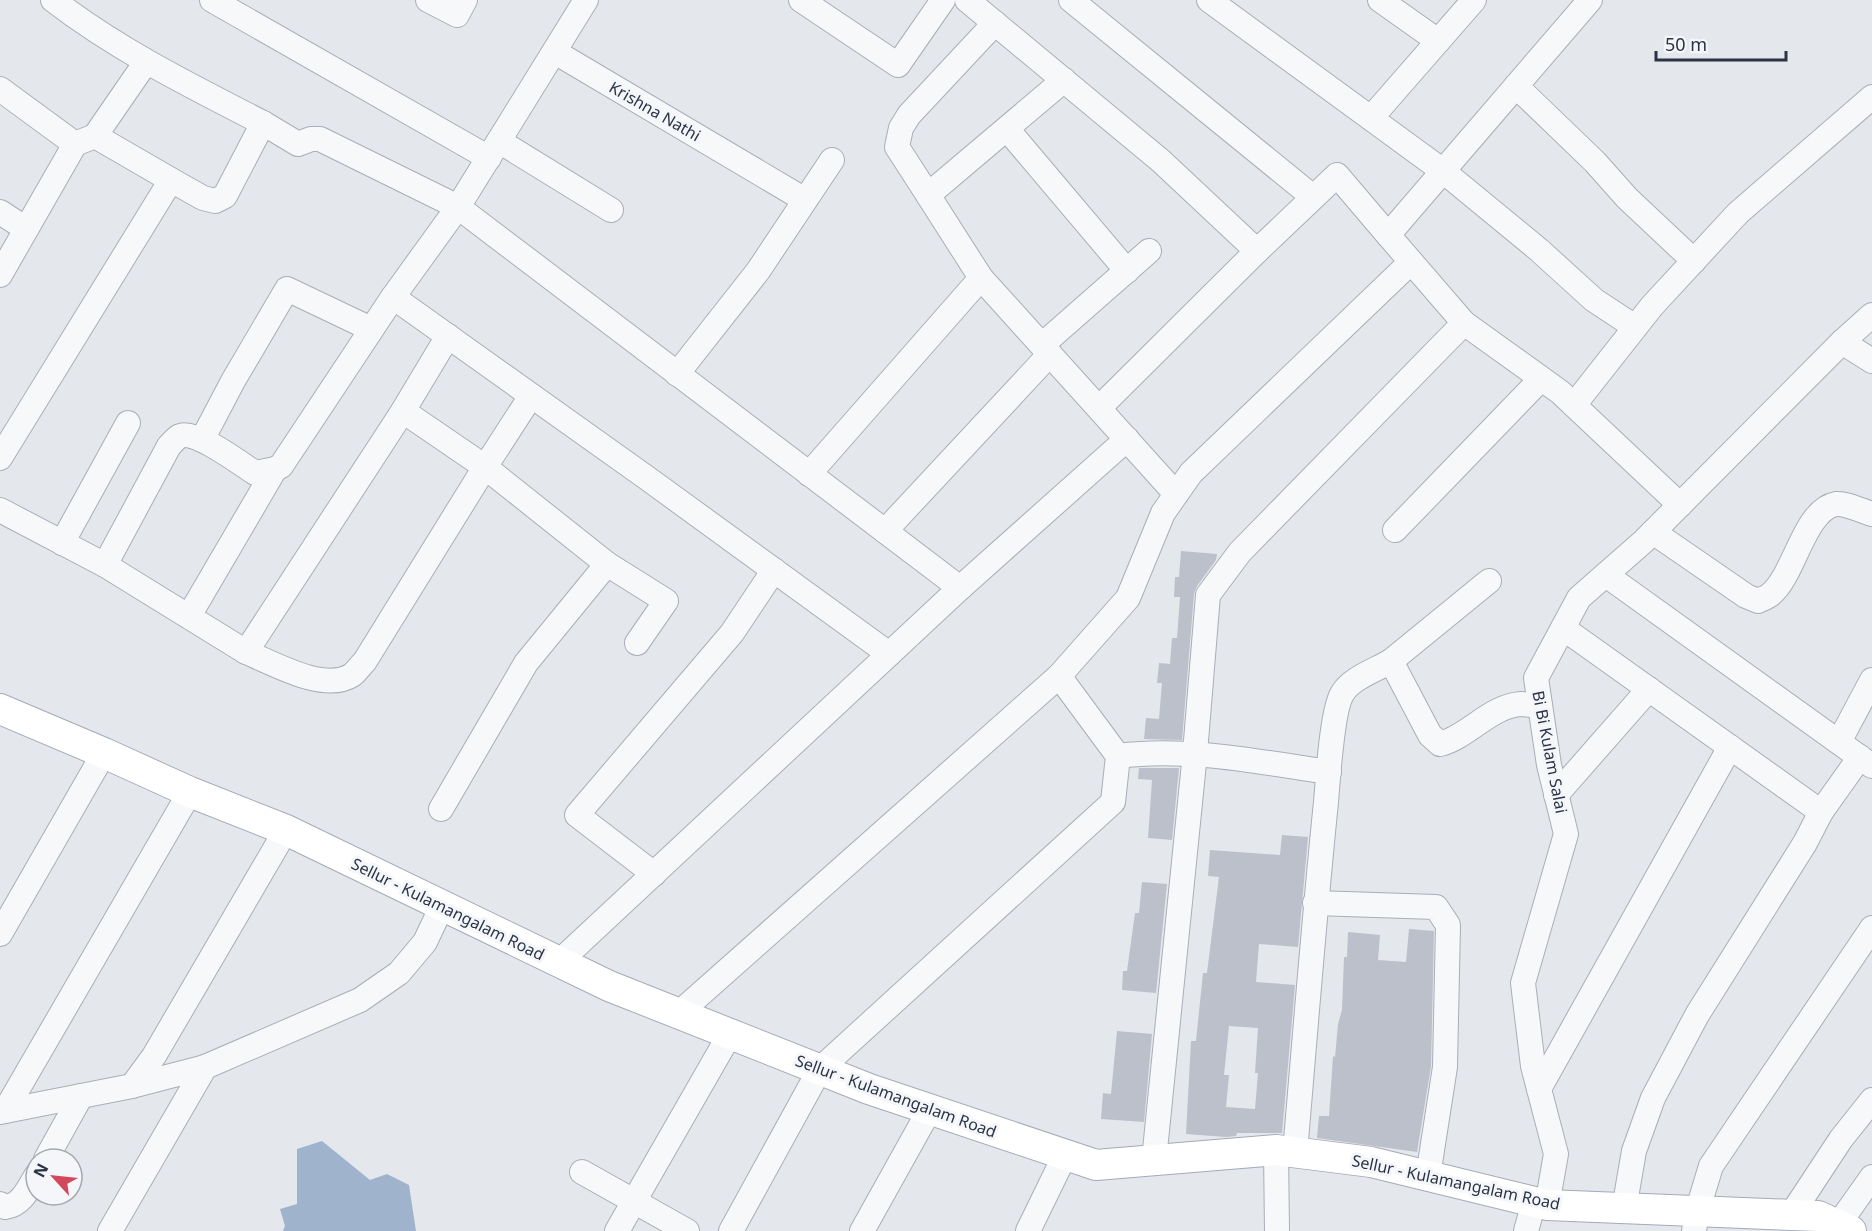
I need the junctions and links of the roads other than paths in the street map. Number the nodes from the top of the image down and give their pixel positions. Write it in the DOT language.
graph roads {
  1 [pos="53,0"];
  2 [pos="212,0"];
  3 [pos="428,0"];
  4 [pos="465,0"];
  5 [pos="586,0"];
  6 [pos="801,0"];
  7 [pos="943,0"];
  8 [pos="968,0"];
  9 [pos="1071,0"];
  10 [pos="1209,0"];
  11 [pos="1380,0"];
  12 [pos="1474,0"];
  13 [pos="1590,0"];
  14 [pos="994,22"];
  15 [pos="1438,41"];
  16 [pos="555,52"];
  17 [pos="146,62"];
  18 [pos="1064,80"];
  19 [pos="1516,86"];
  20 [pos="0,89"];
  21 [pos="1872,97"];
  22 [pos="1371,118"];
  23 [pos="263,123"];
  24 [pos="1007,129"];
  25 [pos="85,140"];
  26 [pos="494,149"];
  27 [pos="832,160"];
  28 [pos="1443,171"];
  29 [pos="171,180"];
  30 [pos="928,195"];
  31 [pos="1313,197"];
  32 [pos="805,200"];
  33 [pos="458,207"];
  34 [pos="611,210"];
  35 [pos="0,212"];
  36 [pos="26,229"];
  37 [pos="1388,235"];
  38 [pos="1149,251"];
  39 [pos="1257,251"];
  40 [pos="1694,261"];
  41 [pos="1411,262"];
  42 [pos="1127,271"];
  43 [pos="0,275"];
  44 [pos="981,278"];
  45 [pos="393,297"];
  46 [pos="1872,315"];
  47 [pos="1464,323"];
  48 [pos="1635,327"];
  49 [pos="372,329"];
  50 [pos="448,336"];
  51 [pos="1842,342"];
  52 [pos="1046,349"];
  53 [pos="1872,361"];
  54 [pos="677,374"];
  55 [pos="1541,378"];
  56 [pos="531,396"];
  57 [pos="1574,405"];
  58 [pos="1099,408"];
  59 [pos="403,411"];
  60 [pos="128,423"];
  61 [pos="1127,439"];
  62 [pos="202,440"];
  63 [pos="0,458"];
  64 [pos="485,467"];
  65 [pos="275,470"];
  66 [pos="810,474"];
  67 [pos="1176,494"];
  68 [pos="1680,505"];
  69 [pos="0,510"];
  70 [pos="1872,514"];
  71 [pos="1395,530"];
  72 [pos="885,531"];
  73 [pos="1653,532"];
  74 [pos="62,543"];
  75 [pos="607,564"];
  76 [pos="105,565"];
  77 [pos="774,570"];
  78 [pos="1606,575"];
  79 [pos="1489,581"];
  80 [pos="960,588"];
  81 [pos="189,616"];
  82 [pos="1563,628"];
  83 [pos="637,644"];
  84 [pos="246,652"];
  85 [pos="889,654"];
  86 [pos="1391,661"];
  87 [pos="1059,676"];
  88 [pos="1872,680"];
  89 [pos="1649,689"];
  90 [pos="1540,706"];
  91 [pos="0,709"];
  92 [pos="1839,742"];
  93 [pos="1730,747"];
  94 [pos="104,753"];
  95 [pos="1195,753"];
  96 [pos="1118,756"];
  97 [pos="1866,762"];
  98 [pos="1329,772"];
  99 [pos="190,792"];
  100 [pos="1556,795"];
  101 [pos="441,809"];
  102 [pos="1821,812"];
  103 [pos="286,830"];
  104 [pos="654,874"];
  105 [pos="1315,903"];
  106 [pos="442,906"];
  107 [pos="1872,928"];
  108 [pos="0,934"];
  109 [pos="559,962"];
  110 [pos="678,1014"];
  111 [pos="730,1034"];
  112 [pos="205,1067"];
  113 [pos="820,1069"];
  114 [pos="132,1086"];
  115 [pos="1539,1089"];
  116 [pos="81,1096"];
  117 [pos="1872,1100"];
  118 [pos="930,1109"];
  119 [pos="2,1111"];
  120 [pos="53,1147"];
  121 [pos="1286,1151"];
  122 [pos="1065,1155"];
  123 [pos="1154,1160"];
  124 [pos="582,1172"];
  125 [pos="1428,1176"];
  126 [pos="1872,1177"];
  127 [pos="24,1196"];
  128 [pos="635,1201"];
  129 [pos="1541,1203"];
  130 [pos="0,1204"];
  131 [pos="1624,1209"];
  132 [pos="1791,1215"];
  133 [pos="1695,1221"];
  134 [pos="1845,1228"];
  135 [pos="110,1231"];
  136 [pos="617,1231"];
  137 [pos="687,1231"];
  138 [pos="731,1231"];
  139 [pos="862,1231"];
  140 [pos="1028,1231"];
  141 [pos="1277,1231"];
  142 [pos="1526,1231"];
  1 -- 17 [label="street"];
  2 -- 26 [label="street"];
  3 -- 4 [label="street"];
  5 -- 16 [label="street"];
  6 -- 7 [label="street"];
  8 -- 14 [label="street"];
  9 -- 31 [label="street"];
  10 -- 22 [label="street"];
  11 -- 15 [label="street"];
  12 -- 15 [label="street"];
  13 -- 19 [label="street"];
  14 -- 18 [label="street"];
  14 -- 30 [label="street"];
  15 -- 22 [label="street"];
  16 -- 26 [label="street"];
  16 -- 32 [label="street, Krishna Nathi"];
  17 -- 23 [label="street"];
  17 -- 25 [label="street"];
  18 -- 24 [label="street"];
  18 -- 39 [label="street"];
  19 -- 28 [label="street"];
  19 -- 40 [label="street"];
  20 -- 25 [label="street"];
  21 -- 40 [label="street"];
  22 -- 28 [label="street"];
  23 -- 29 [label="street"];
  23 -- 33 [label="street"];
  24 -- 30 [label="street"];
  24 -- 42 [label="street"];
  25 -- 29 [label="street"];
  25 -- 36 [label="street"];
  26 -- 33 [label="street"];
  26 -- 34 [label="street"];
  27 -- 32 [label="street"];
  28 -- 37 [label="street"];
  28 -- 48 [label="street"];
  29 -- 63 [label="street"];
  30 -- 44 [label="street"];
  31 -- 37 [label="street"];
  31 -- 39 [label="street"];
  32 -- 54 [label="street"];
  33 -- 45 [label="street"];
  33 -- 54 [label="street"];
  35 -- 36 [label="street"];
  36 -- 43 [label="street"];
  37 -- 41 [label="street"];
  38 -- 42 [label="street"];
  39 -- 58 [label="street"];
  40 -- 48 [label="street"];
  41 -- 47 [label="street"];
  41 -- 67 [label="street"];
  42 -- 52 [label="street"];
  44 -- 52 [label="street"];
  44 -- 66 [label="street"];
  45 -- 49 [label="street"];
  45 -- 50 [label="street"];
  46 -- 51 [label="street, Bi Bi Kulam Salai"];
  47 -- 55 [label="street"];
  47 -- 95 [label="street"];
  48 -- 57 [label="street"];
  49 -- 62 [label="street"];
  49 -- 65 [label="street"];
  50 -- 56 [label="street"];
  50 -- 59 [label="street"];
  51 -- 53 [label="street"];
  51 -- 68 [label="street, Bi Bi Kulam Salai"];
  52 -- 58 [label="street"];
  52 -- 72 [label="street"];
  54 -- 66 [label="street"];
  55 -- 57 [label="street"];
  55 -- 71 [label="street"];
  56 -- 64 [label="street"];
  56 -- 77 [label="street"];
  57 -- 68 [label="street"];
  58 -- 61 [label="street"];
  59 -- 64 [label="street"];
  59 -- 84 [label="street"];
  60 -- 74 [label="street"];
  61 -- 67 [label="street"];
  61 -- 80 [label="street"];
  62 -- 65 [label="street"];
  62 -- 76 [label="street"];
  64 -- 75 [label="street"];
  64 -- 84 [label="street"];
  65 -- 81 [label="street"];
  66 -- 72 [label="street"];
  67 -- 87 [label="street"];
  68 -- 73 [label="street, Bi Bi Kulam Salai"];
  69 -- 74 [label="street"];
  70 -- 73 [label="street"];
  72 -- 80 [label="street"];
  73 -- 78 [label="street, Bi Bi Kulam Salai"];
  74 -- 76 [label="street"];
  75 -- 83 [label="street"];
  75 -- 101 [label="street"];
  76 -- 81 [label="street"];
  77 -- 85 [label="street"];
  77 -- 104 [label="street"];
  78 -- 82 [label="street, Bi Bi Kulam Salai"];
  78 -- 92 [label="street"];
  79 -- 86 [label="street"];
  80 -- 85 [label="street"];
  81 -- 84 [label="street"];
  82 -- 89 [label="street"];
  82 -- 90 [label="street, Bi Bi Kulam Salai"];
  85 -- 104 [label="street"];
  86 -- 90 [label="street"];
  86 -- 98 [label="street"];
  87 -- 96 [label="street"];
  87 -- 110 [label="street"];
  88 -- 92 [label="street"];
  89 -- 93 [label="street"];
  89 -- 100 [label="street"];
  90 -- 100 [label="street, Bi Bi Kulam Salai"];
  91 -- 94 [label="main road, Sellur - Kulamangalam Road"];
  92 -- 97 [label="street"];
  93 -- 102 [label="street"];
  93 -- 115 [label="street"];
  94 -- 99 [label="main road, Sellur - Kulamangalam Road"];
  94 -- 108 [label="street"];
  95 -- 96 [label="street"];
  95 -- 98 [label="street"];
  95 -- 123 [label="street"];
  96 -- 113 [label="street"];
  97 -- 102 [label="street"];
  98 -- 105 [label="street"];
  99 -- 103 [label="main road, Sellur - Kulamangalam Road"];
  99 -- 119 [label="street"];
  100 -- 115 [label="street, Bi Bi Kulam Salai"];
  102 -- 131 [label="street"];
  103 -- 106 [label="main road, Sellur - Kulamangalam Road"];
  103 -- 114 [label="street"];
  104 -- 109 [label="street"];
  105 -- 121 [label="street"];
  105 -- 125 [label="street"];
  106 -- 109 [label="main road, Sellur - Kulamangalam Road"];
  106 -- 112 [label="street"];
  107 -- 133 [label="street"];
  109 -- 110 [label="main road, Sellur - Kulamangalam Road"];
  110 -- 111 [label="main road, Sellur - Kulamangalam Road"];
  111 -- 113 [label="main road, Sellur - Kulamangalam Road"];
  111 -- 128 [label="street"];
  112 -- 114 [label="street"];
  112 -- 135 [label="street"];
  113 -- 118 [label="main road, Sellur - Kulamangalam Road"];
  113 -- 138 [label="street"];
  114 -- 116 [label="street"];
  115 -- 129 [label="street, Bi Bi Kulam Salai"];
  116 -- 119 [label="street"];
  116 -- 120 [label="street"];
  117 -- 132 [label="street"];
  118 -- 122 [label="main road, Sellur - Kulamangalam Road"];
  118 -- 139 [label="street"];
  121 -- 123 [label="main road, Sellur - Kulamangalam Road"];
  121 -- 125 [label="main road, Sellur - Kulamangalam Road"];
  121 -- 141 [label="street"];
  122 -- 123 [label="main road, Sellur - Kulamangalam Road"];
  122 -- 140 [label="street"];
  124 -- 128 [label="street"];
  125 -- 129 [label="main road, Sellur - Kulamangalam Road"];
  126 -- 134 [label="street"];
  127 -- 130 [label="street"];
  128 -- 136 [label="street"];
  128 -- 137 [label="street"];
  129 -- 131 [label="main road, Sellur - Kulamangalam Road"];
  129 -- 142 [label="street, Bi Bi Kulam Salai"];
  131 -- 133 [label="main road, Sellur - Kulamangalam Road"];
  132 -- 133 [label="main road, Sellur - Kulamangalam Road"];
  132 -- 134 [label="main road, Sellur - Kulamangalam Road"];
}
